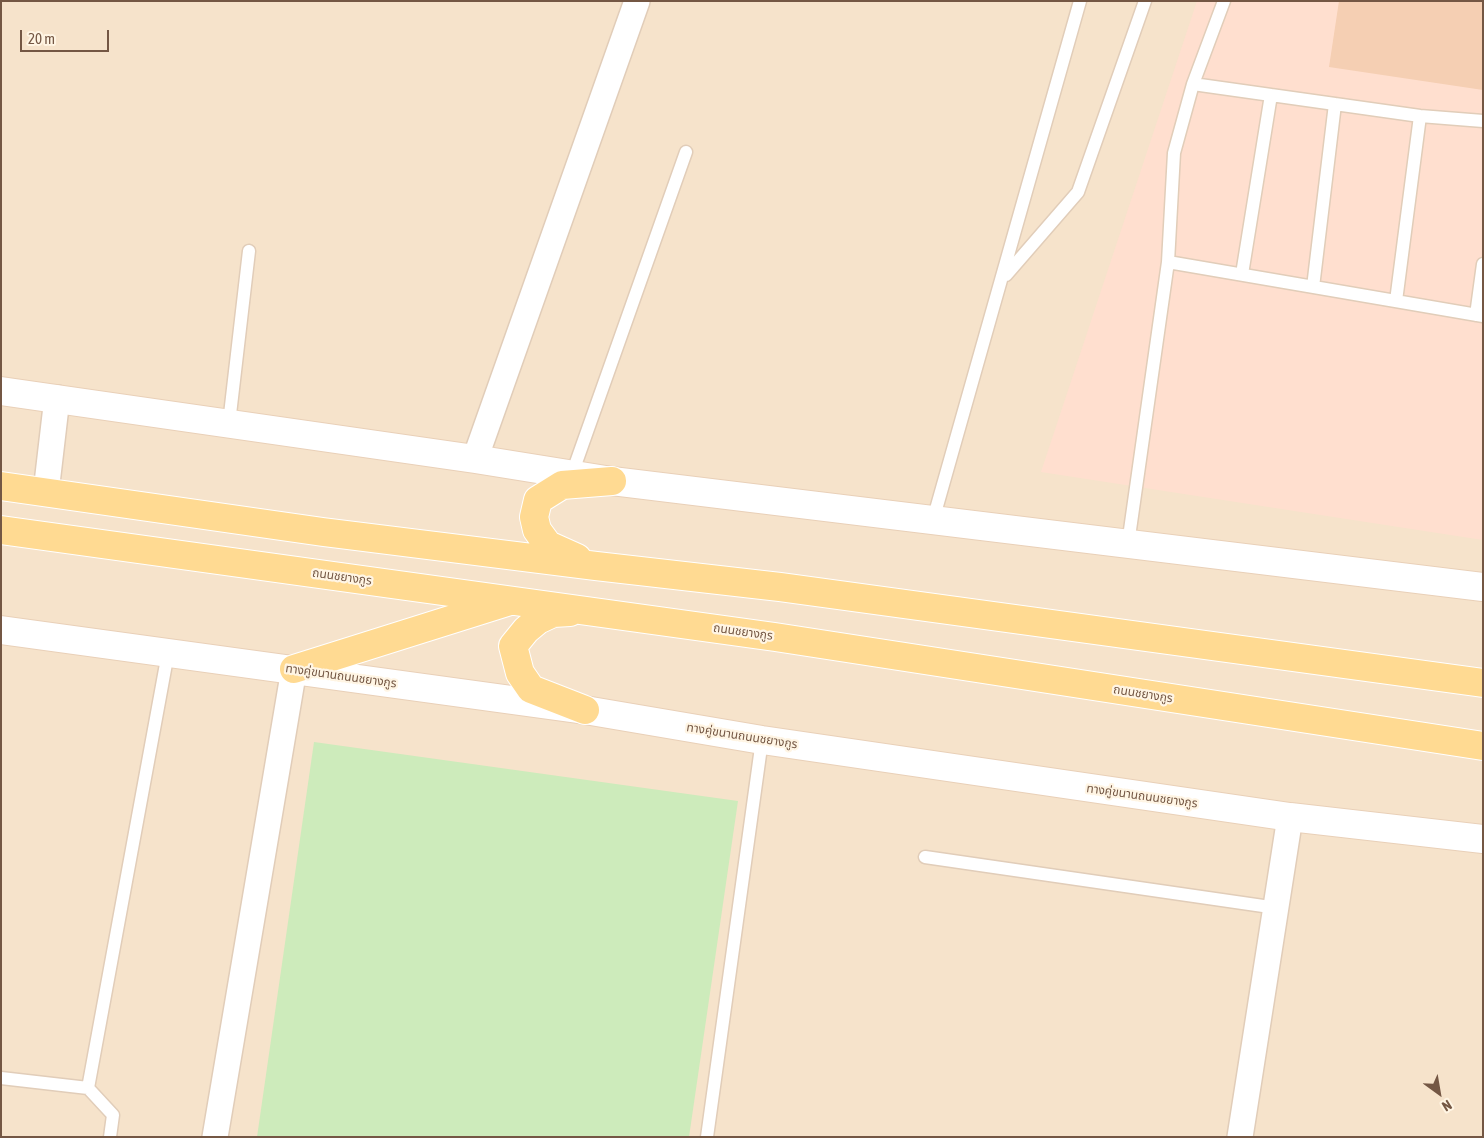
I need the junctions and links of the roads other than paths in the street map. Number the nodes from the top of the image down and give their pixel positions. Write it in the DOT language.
graph roads {
  1 [pos="637,1"];
  2 [pos="1080,1"];
  3 [pos="1145,1"];
  4 [pos="1224,1"];
  5 [pos="1194,84"];
  6 [pos="1271,95"];
  7 [pos="1335,104"];
  8 [pos="1420,116"];
  9 [pos="1483,121"];
  10 [pos="686,152"];
  11 [pos="249,251"];
  12 [pos="1168,262"];
  13 [pos="1483,264"];
  14 [pos="1242,274"];
  15 [pos="1002,279"];
  16 [pos="1313,287"];
  17 [pos="1396,301"];
  18 [pos="1479,315"];
  19 [pos="1,391"];
  20 [pos="57,398"];
  21 [pos="229,423"];
  22 [pos="475,459"];
  23 [pos="572,474"];
  24 [pos="612,481"];
  25 [pos="1,486"];
  26 [pos="46,492"];
  27 [pos="933,520"];
  28 [pos="1,530"];
  29 [pos="1128,544"];
  30 [pos="596,566"];
  31 [pos="1483,587"];
  32 [pos="513,600"];
  33 [pos="589,610"];
  34 [pos="1,630"];
  35 [pos="168,652"];
  36 [pos="294,669"];
  37 [pos="1483,683"];
  38 [pos="585,710"];
  39 [pos="762,740"];
  40 [pos="1483,746"];
  41 [pos="1290,817"];
  42 [pos="1483,839"];
  43 [pos="926,857"];
  44 [pos="1277,908"];
  45 [pos="1,1078"];
  46 [pos="88,1088"];
  47 [pos="110,1137"];
  48 [pos="215,1137"];
  49 [pos="708,1137"];
  50 [pos="1240,1137"];
  1 -- 22 [label="street"];
  2 -- 15 [label="lane"];
  3 -- 15 [label="lane"];
  4 -- 5 [label="lane"];
  5 -- 6 [label="lane"];
  5 -- 12 [label="lane"];
  6 -- 7 [label="lane"];
  6 -- 14 [label="lane"];
  7 -- 8 [label="lane"];
  7 -- 16 [label="lane"];
  8 -- 9 [label="lane"];
  8 -- 17 [label="lane"];
  10 -- 23 [label="lane"];
  11 -- 21 [label="lane"];
  12 -- 14 [label="lane"];
  12 -- 29 [label="lane"];
  13 -- 18 [label="lane"];
  14 -- 16 [label="lane"];
  15 -- 27 [label="lane"];
  16 -- 17 [label="lane"];
  17 -- 18 [label="lane"];
  19 -- 20 [label="main road"];
  20 -- 21 [label="main road"];
  20 -- 26 [label="street"];
  21 -- 22 [label="main road"];
  22 -- 23 [label="main road"];
  23 -- 24 [label="main road"];
  24 -- 27 [label="main road"];
  24 -- 30 [label="main road"];
  25 -- 26 [label="main road"];
  26 -- 30 [label="main road"];
  27 -- 29 [label="main road"];
  28 -- 32 [label="main road, ถนนชยางกูร"];
  29 -- 31 [label="main road"];
  30 -- 37 [label="main road"];
  32 -- 33 [label="main road, ถนนชยางกูร"];
  32 -- 36 [label="main road"];
  33 -- 38 [label="main road"];
  33 -- 40 [label="main road, ถนนชยางกูร"];
  34 -- 35 [label="main road, ทางคู่ขนานถนนชยางกูร"];
  35 -- 36 [label="main road, ทางคู่ขนานถนนชยางกูร"];
  35 -- 46 [label="lane"];
  36 -- 38 [label="main road, ทางคู่ขนานถนนชยางกูร"];
  36 -- 48 [label="street"];
  38 -- 39 [label="main road, ทางคู่ขนานถนนชยางกูร"];
  39 -- 41 [label="main road, ทางคู่ขนานถนนชยางกูร"];
  39 -- 49 [label="lane"];
  41 -- 42 [label="main road, ทางคู่ขนานถนนชยางกูร"];
  41 -- 44 [label="street"];
  43 -- 44 [label="lane"];
  44 -- 50 [label="street"];
  45 -- 46 [label="lane"];
  46 -- 47 [label="lane"];
}
